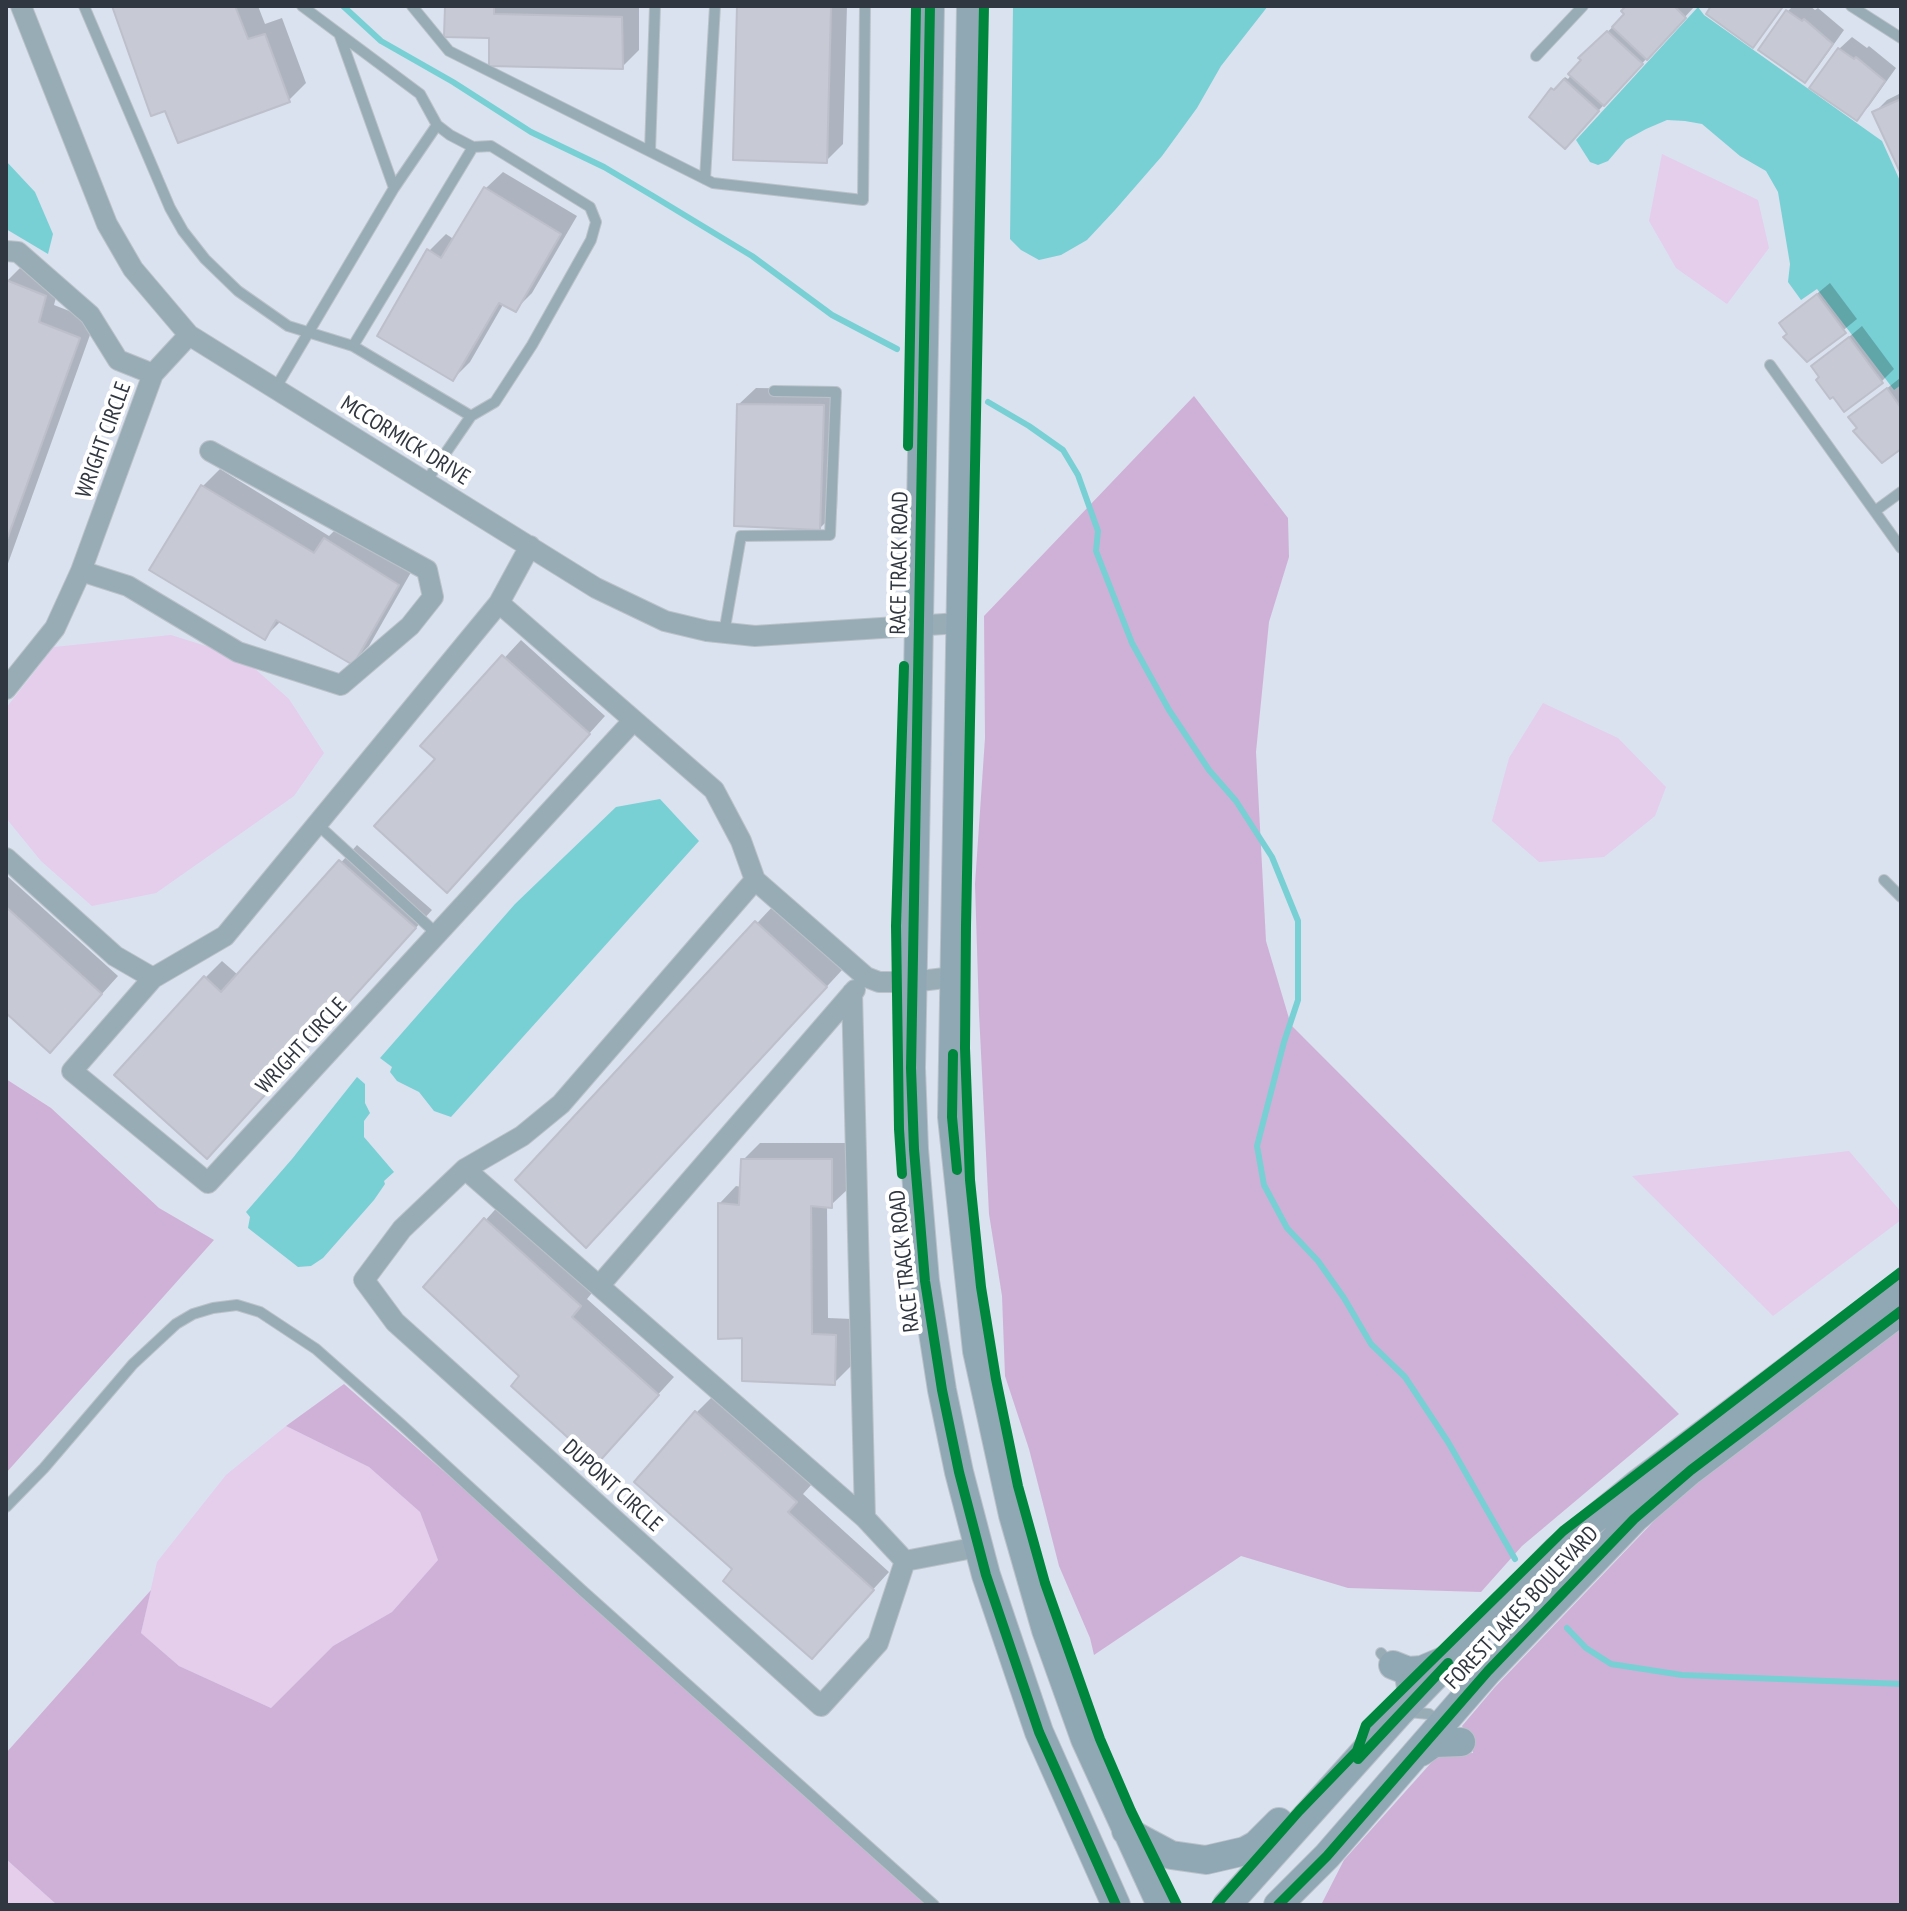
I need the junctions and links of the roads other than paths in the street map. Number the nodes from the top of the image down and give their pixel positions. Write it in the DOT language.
graph roads {
  1 [pos="21,6"];
  2 [pos="84,6"];
  3 [pos="302,6"];
  4 [pos="412,6"];
  5 [pos="655,6"];
  6 [pos="715,6"];
  7 [pos="865,6"];
  8 [pos="930,6"];
  9 [pos="971,6"];
  10 [pos="1583,6"];
  11 [pos="1851,6"];
  12 [pos="340,36"];
  13 [pos="1901,38"];
  14 [pos="1536,56"];
  15 [pos="437,125"];
  16 [pos="473,147"];
  17 [pos="650,151"];
  18 [pos="705,179"];
  19 [pos="394,188"];
  20 [pos="6,251"];
  21 [pos="308,332"];
  22 [pos="189,335"];
  23 [pos="353,346"];
  24 [pos="1770,365"];
  25 [pos="153,374"];
  26 [pos="275,389"];
  27 [pos="774,391"];
  28 [pos="471,416"];
  29 [pos="210,451"];
  30 [pos="425,483"];
  31 [pos="1901,492"];
  32 [pos="1875,511"];
  33 [pos="530,546"];
  34 [pos="1901,548"];
  35 [pos="81,571"];
  36 [pos="499,603"];
  37 [pos="960,623"];
  38 [pos="919,626"];
  39 [pos="724,633"];
  40 [pos="6,689"];
  41 [pos="633,721"];
  42 [pos="317,824"];
  43 [pos="6,858"];
  44 [pos="755,880"];
  45 [pos="1884,880"];
  46 [pos="1901,897"];
  47 [pos="437,934"];
  48 [pos="866,977"];
  49 [pos="953,977"];
  50 [pos="153,978"];
  51 [pos="912,982"];
  52 [pos="852,993"];
  53 [pos="465,1169"];
  54 [pos="1901,1285"];
  55 [pos="599,1286"];
  56 [pos="1901,1311"];
  57 [pos="6,1507"];
  58 [pos="865,1518"];
  59 [pos="1576,1534"];
  60 [pos="978,1547"];
  61 [pos="905,1561"];
  62 [pos="1456,1654"];
  63 [pos="1387,1659"];
  64 [pos="1400,1712"];
  65 [pos="1456,1734"];
  66 [pos="1126,1831"];
  67 [pos="1327,1856"];
  68 [pos="934,1905"];
  69 [pos="1116,1905"];
  70 [pos="1161,1905"];
  71 [pos="1227,1905"];
  72 [pos="1278,1905"];
  73 [pos="1301,1905"];
  1 -- 22 [label="street, MCCORMICK DRIVE"];
  2 -- 21 [label="lane"];
  3 -- 12 [label="lane"];
  4 -- 17 [label="lane"];
  5 -- 17 [label="lane"];
  6 -- 18 [label="lane"];
  7 -- 18 [label="lane"];
  8 -- 38 [label="main road, RACE TRACK ROAD"];
  9 -- 37 [label="main road"];
  10 -- 14 [label="lane"];
  11 -- 13 [label="lane"];
  12 -- 15 [label="lane"];
  12 -- 19 [label="lane"];
  15 -- 16 [label="lane"];
  15 -- 19 [label="lane"];
  16 -- 23 [label="lane"];
  16 -- 28 [label="lane"];
  17 -- 18 [label="lane"];
  19 -- 21 [label="lane"];
  20 -- 25 [label="street"];
  21 -- 23 [label="lane"];
  21 -- 26 [label="lane"];
  22 -- 25 [label="street, WRIGHT CIRCLE"];
  22 -- 26 [label="street, MCCORMICK DRIVE"];
  23 -- 28 [label="lane"];
  24 -- 32 [label="lane"];
  25 -- 35 [label="street, WRIGHT CIRCLE"];
  26 -- 30 [label="street, MCCORMICK DRIVE"];
  27 -- 39 [label="lane"];
  28 -- 30 [label="lane"];
  29 -- 35 [label="street"];
  30 -- 33 [label="street, MCCORMICK DRIVE"];
  31 -- 32 [label="lane"];
  32 -- 34 [label="lane"];
  33 -- 36 [label="street, WRIGHT CIRCLE"];
  33 -- 39 [label="street, MCCORMICK DRIVE"];
  35 -- 40 [label="street, WRIGHT CIRCLE"];
  36 -- 41 [label="street"];
  36 -- 42 [label="street, WRIGHT CIRCLE"];
  37 -- 38 [label="street, MCCORMICK DRIVE"];
  37 -- 49 [label="main road"];
  38 -- 39 [label="street, MCCORMICK DRIVE"];
  38 -- 51 [label="main road, RACE TRACK ROAD"];
  41 -- 44 [label="street"];
  41 -- 47 [label="street, WRIGHT CIRCLE"];
  42 -- 47 [label="lane"];
  42 -- 50 [label="street, WRIGHT CIRCLE"];
  43 -- 50 [label="street"];
  44 -- 48 [label="street"];
  44 -- 53 [label="street, DUPONT CIRCLE"];
  45 -- 46 [label="lane"];
  47 -- 50 [label="street, WRIGHT CIRCLE"];
  48 -- 51 [label="street"];
  48 -- 52 [label="street"];
  49 -- 51 [label="street"];
  49 -- 66 [label="main road"];
  51 -- 60 [label="main road, RACE TRACK ROAD"];
  52 -- 55 [label="street"];
  52 -- 58 [label="street"];
  53 -- 55 [label="street"];
  53 -- 61 [label="street, DUPONT CIRCLE"];
  54 -- 59 [label="main road, FOREST LAKES BOULEVARD"];
  55 -- 58 [label="street"];
  56 -- 65 [label="main road, FOREST LAKES BOULEVARD"];
  57 -- 68 [label="lane"];
  58 -- 61 [label="street"];
  59 -- 62 [label="main road, FOREST LAKES BOULEVARD"];
  59 -- 65 [label="main road"];
  60 -- 61 [label="street"];
  60 -- 69 [label="main road, RACE TRACK ROAD"];
  62 -- 63 [label="main road"];
  62 -- 64 [label="main road, FOREST LAKES BOULEVARD"];
  63 -- 64 [label="lane"];
  64 -- 65 [label="lane"];
  64 -- 66 [label="main road"];
  64 -- 71 [label="main road, FOREST LAKES BOULEVARD"];
  65 -- 67 [label="main road, FOREST LAKES BOULEVARD"];
  66 -- 70 [label="main road"];
  67 -- 72 [label="main road, FOREST LAKES BOULEVARD"];
  67 -- 73 [label="main road"];
}
